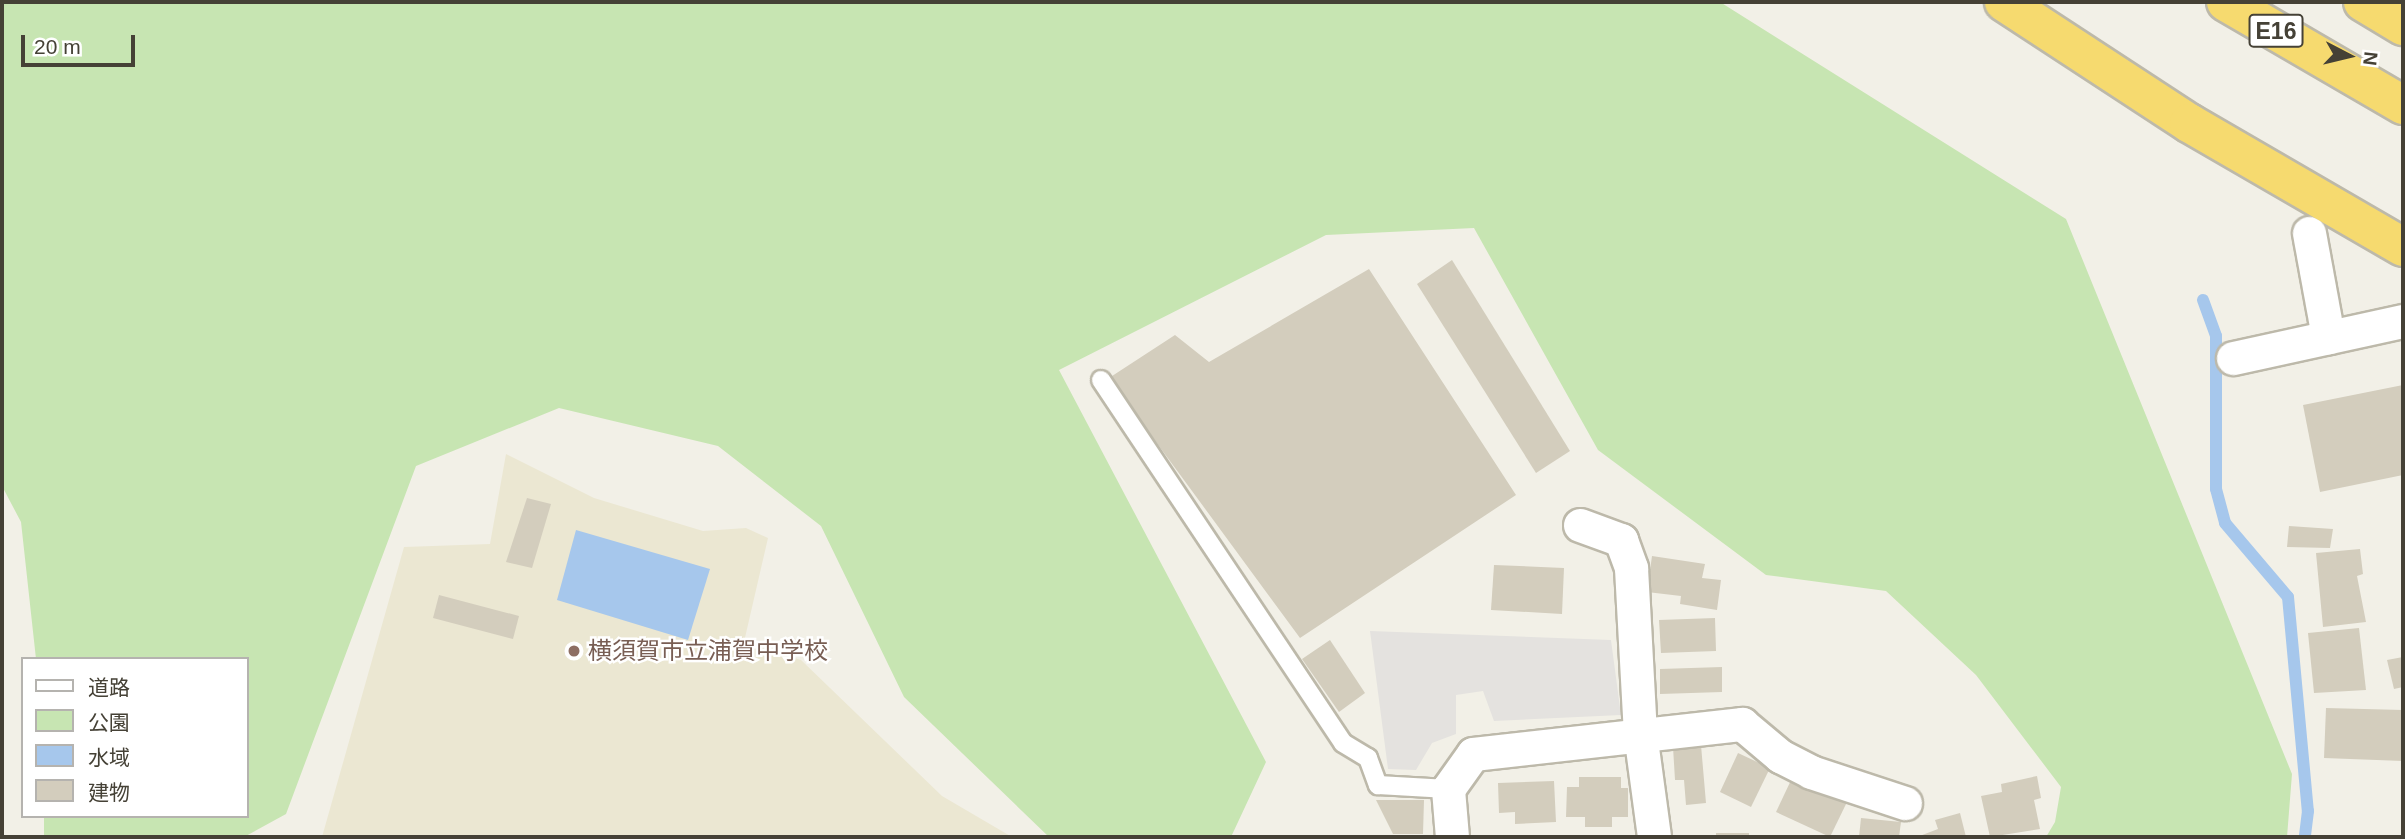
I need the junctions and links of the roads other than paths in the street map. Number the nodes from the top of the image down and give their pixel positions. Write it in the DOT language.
graph roads {
  1 [pos="2004,2"];
  2 [pos="2226,2"];
  3 [pos="2274,2"];
  4 [pos="2363,2"];
  5 [pos="2398,2"];
  6 [pos="2403,25"];
  7 [pos="2328,48"];
  8 [pos="2403,78"];
  9 [pos="2403,105"];
  10 [pos="2309,233"];
  11 [pos="2388,238"];
  12 [pos="2403,321"];
  13 [pos="2328,337"];
  14 [pos="2233,358"];
  15 [pos="1101,380"];
  16 [pos="1580,525"];
  17 [pos="1640,733"];
  18 [pos="1448,789"];
  19 [pos="1905,803"];
  20 [pos="1452,837"];
  21 [pos="1654,837"];
  1 -- 11 [label="highway"];
  2 -- 7 [label="highway, E16"];
  3 -- 7 [label="highway, E16"];
  4 -- 6 [label="highway"];
  5 -- 6 [label="street"];
  7 -- 8 [label="highway, E16"];
  7 -- 9 [label="highway, E16"];
  10 -- 13 [label="street"];
  12 -- 13 [label="street"];
  13 -- 14 [label="street"];
  15 -- 18 [label="lane"];
  16 -- 17 [label="street"];
  17 -- 18 [label="street"];
  17 -- 19 [label="street"];
  17 -- 21 [label="street"];
  18 -- 20 [label="street"];
}
